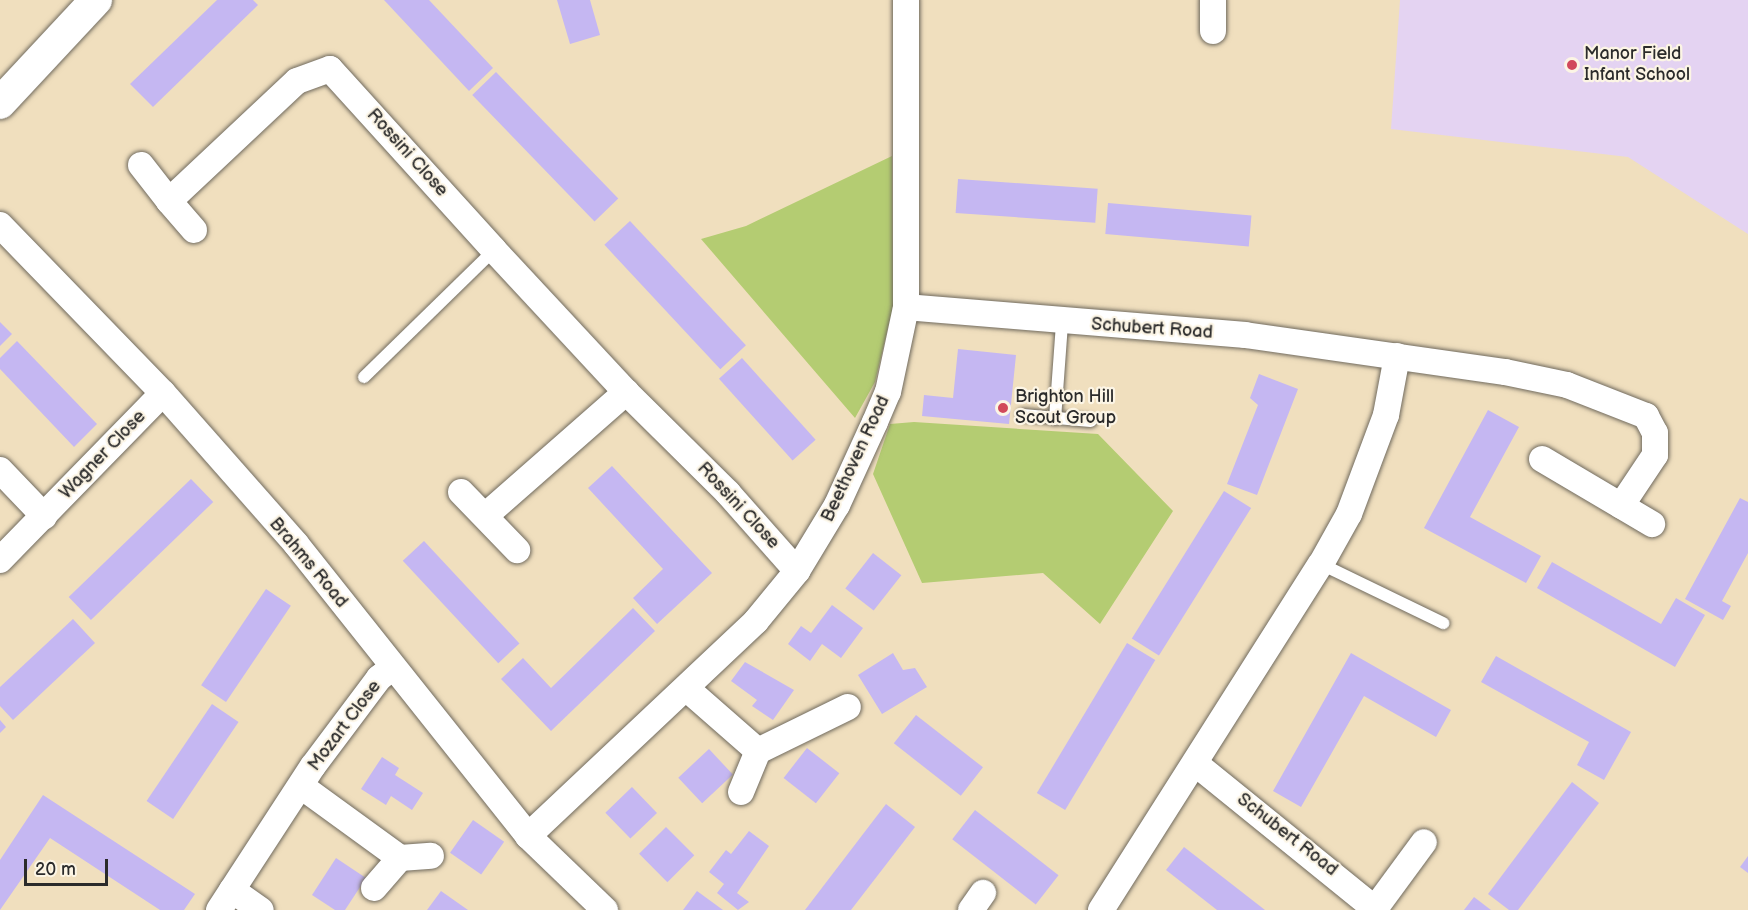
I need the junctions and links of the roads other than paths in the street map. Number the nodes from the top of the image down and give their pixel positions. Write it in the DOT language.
graph roads {
  1 [pos="96,0"];
  2 [pos="906,0"];
  3 [pos="1213,0"];
  4 [pos="1213,31"];
  5 [pos="0,103"];
  6 [pos="141,165"];
  7 [pos="169,201"];
  8 [pos="0,225"];
  9 [pos="194,230"];
  10 [pos="494,250"];
  11 [pos="906,307"];
  12 [pos="1062,323"];
  13 [pos="1397,356"];
  14 [pos="364,377"];
  15 [pos="626,392"];
  16 [pos="162,393"];
  17 [pos="1023,416"];
  18 [pos="1055,419"];
  19 [pos="1090,421"];
  20 [pos="1542,459"];
  21 [pos="0,470"];
  22 [pos="460,492"];
  23 [pos="1621,506"];
  24 [pos="44,516"];
  25 [pos="485,516"];
  26 [pos="1652,524"];
  27 [pos="517,550"];
  28 [pos="0,560"];
  29 [pos="1321,564"];
  30 [pos="797,571"];
  31 [pos="1443,623"];
  32 [pos="392,668"];
  33 [pos="686,688"];
  34 [pos="848,707"];
  35 [pos="759,751"];
  36 [pos="1196,764"];
  37 [pos="301,786"];
  38 [pos="741,792"];
  39 [pos="528,836"];
  40 [pos="1424,842"];
  41 [pos="431,856"];
  42 [pos="400,858"];
  43 [pos="374,888"];
  44 [pos="226,900"];
  45 [pos="261,910"];
  46 [pos="605,910"];
  47 [pos="1101,910"];
  48 [pos="1375,910"];
  1 -- 5 [label="street"];
  2 -- 11 [label="street, Beethoven Road"];
  3 -- 4 [label="street"];
  6 -- 7 [label="street"];
  7 -- 9 [label="street"];
  7 -- 10 [label="street, Rossini Close"];
  8 -- 16 [label="street, Brahms Road"];
  10 -- 14 [label="lane"];
  10 -- 15 [label="street, Rossini Close"];
  11 -- 12 [label="street, Schubert Road"];
  11 -- 30 [label="street, Beethoven Road"];
  12 -- 13 [label="street, Schubert Road"];
  12 -- 18 [label="lane"];
  13 -- 23 [label="street, Schubert Road"];
  13 -- 29 [label="street"];
  15 -- 25 [label="street"];
  15 -- 30 [label="street, Rossini Close"];
  16 -- 24 [label="street, Wagner Close"];
  16 -- 32 [label="street, Brahms Road"];
  17 -- 18 [label="lane"];
  18 -- 19 [label="lane"];
  20 -- 23 [label="street"];
  21 -- 24 [label="street"];
  22 -- 25 [label="street"];
  23 -- 26 [label="street"];
  24 -- 28 [label="street, Wagner Close"];
  25 -- 27 [label="street"];
  29 -- 31 [label="lane"];
  29 -- 36 [label="street"];
  30 -- 33 [label="street, Beethoven Road"];
  32 -- 37 [label="street, Mozart Close"];
  32 -- 39 [label="street, Brahms Road"];
  33 -- 35 [label="street"];
  33 -- 39 [label="street, Beethoven Road"];
  34 -- 35 [label="street"];
  35 -- 38 [label="street"];
  36 -- 47 [label="street"];
  36 -- 48 [label="street, Schubert Road"];
  37 -- 42 [label="street, Mozart Close"];
  37 -- 44 [label="street, Mozart Close"];
  39 -- 46 [label="street, Brahms Road"];
  40 -- 48 [label="street, Schubert Road"];
  41 -- 42 [label="street"];
  42 -- 43 [label="street"];
  44 -- 45 [label="street, Mozart Close"];
}
